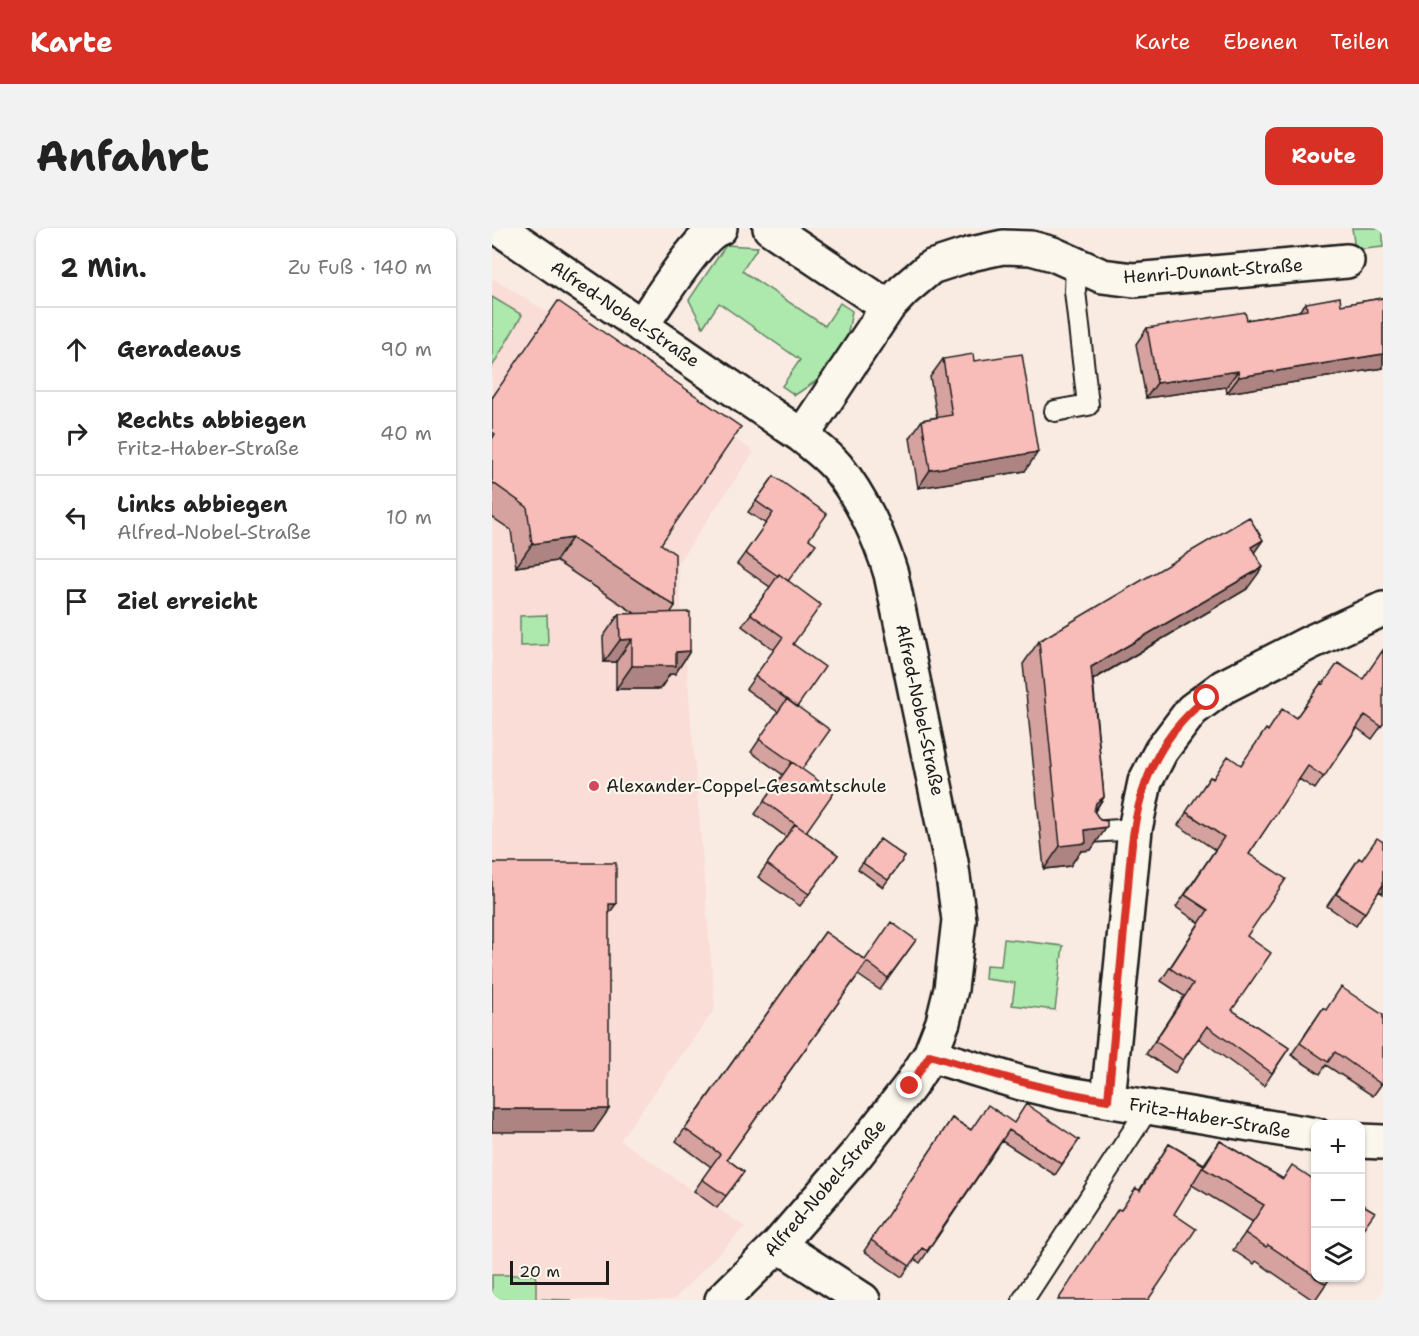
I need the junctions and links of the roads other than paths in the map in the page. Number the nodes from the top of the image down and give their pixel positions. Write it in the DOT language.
graph roads {
  1 [pos="499,228"];
  2 [pos="720,228"];
  3 [pos="770,228"];
  4 [pos="1347,261"];
  5 [pos="1076,265"];
  6 [pos="888,307"];
  7 [pos="641,326"];
  8 [pos="1055,411"];
  9 [pos="802,436"];
  10 [pos="1383,609"];
  11 [pos="1135,829"];
  12 [pos="1090,832"];
  13 [pos="930,1055"];
  14 [pos="1108,1100"];
  15 [pos="1149,1107"];
  16 [pos="1311,1134"];
  17 [pos="1365,1141"];
  18 [pos="1383,1143"];
  19 [pos="778,1245"];
  20 [pos="722,1300"];
  21 [pos="863,1300"];
  22 [pos="1023,1300"];
  1 -- 7 [label="street, Alfred-Nobel-Straße"];
  2 -- 7 [label="street"];
  3 -- 6 [label="street"];
  4 -- 5 [label="street, Henri-Dunant-Straße"];
  5 -- 6 [label="street, Henri-Dunant-Straße"];
  5 -- 8 [label="lane"];
  6 -- 9 [label="street, Henri-Dunant-Straße"];
  7 -- 9 [label="street, Alfred-Nobel-Straße"];
  9 -- 13 [label="street, Alfred-Nobel-Straße"];
  10 -- 11 [label="street"];
  11 -- 12 [label="lane"];
  11 -- 14 [label="street"];
  13 -- 14 [label="street, Fritz-Haber-Straße"];
  13 -- 19 [label="street, Alfred-Nobel-Straße"];
  14 -- 15 [label="street, Fritz-Haber-Straße"];
  15 -- 16 [label="street, Fritz-Haber-Straße"];
  15 -- 22 [label="lane"];
  17 -- 18 [label="street"];
  19 -- 20 [label="street, Alfred-Nobel-Straße"];
  19 -- 21 [label="street"];
}
